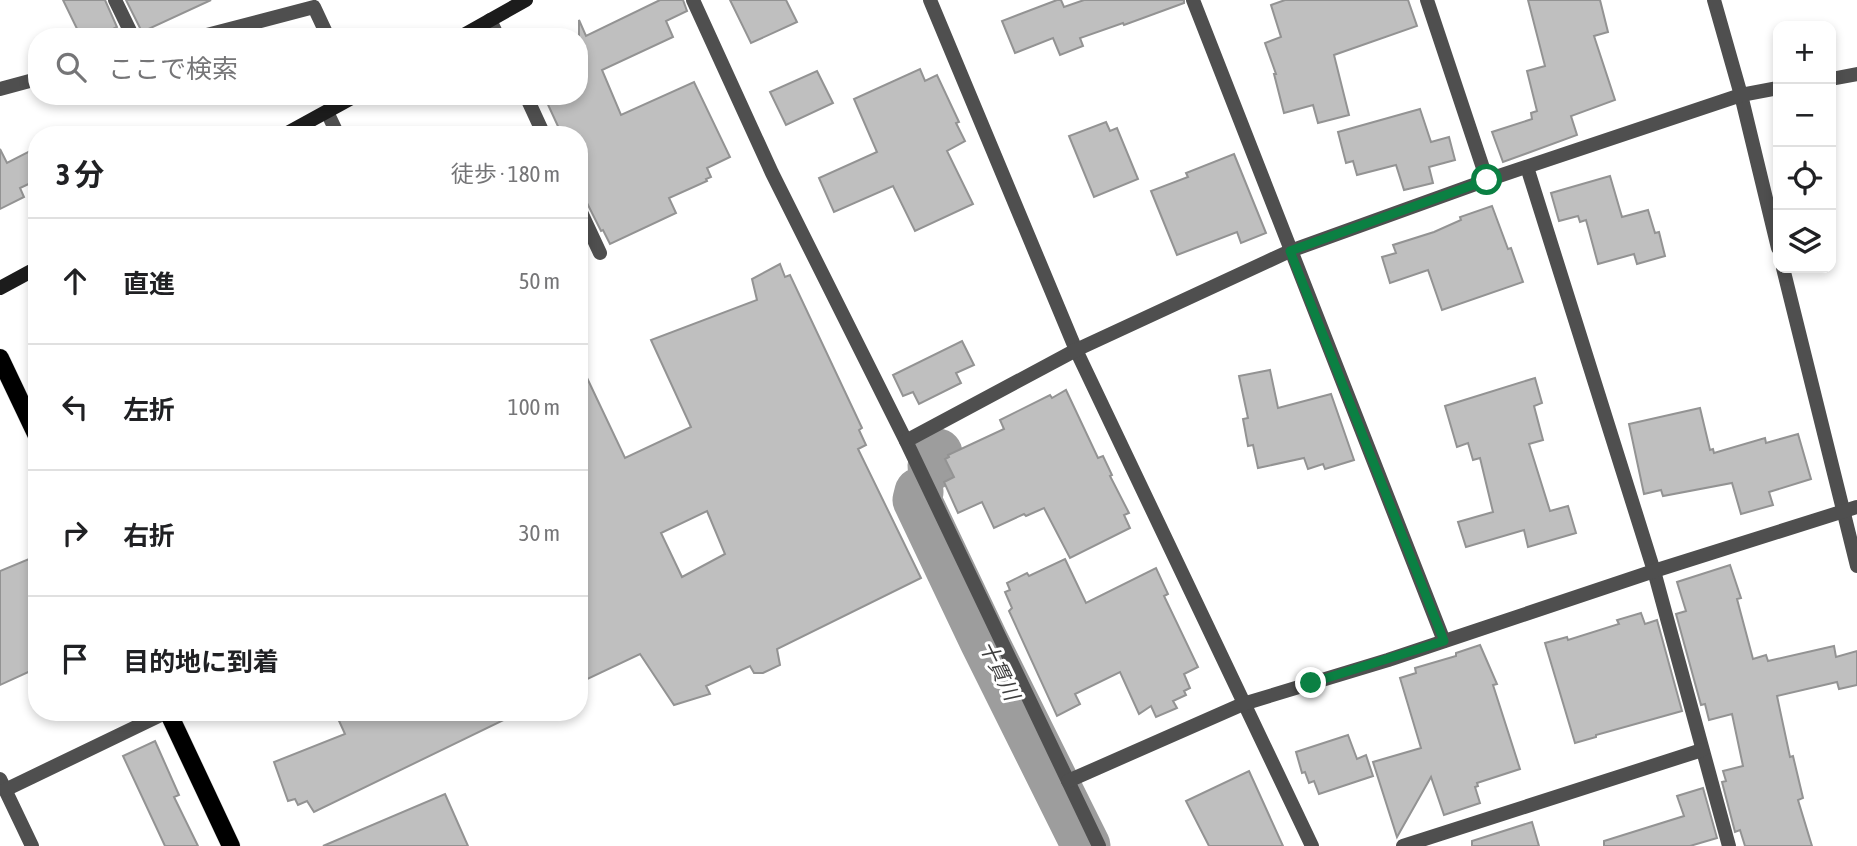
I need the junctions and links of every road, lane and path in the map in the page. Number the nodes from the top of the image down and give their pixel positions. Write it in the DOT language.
graph roads {
  1 [pos="115,0"];
  2 [pos="526,0"];
  3 [pos="693,0"];
  4 [pos="930,0"];
  5 [pos="1193,0"];
  6 [pos="1427,0"];
  7 [pos="1714,0"];
  8 [pos="490,20"];
  9 [pos="129,28"];
  10 [pos="234,28"];
  11 [pos="324,28"];
  12 [pos="476,28"];
  13 [pos="494,28"];
  14 [pos="1857,74"];
  15 [pos="1836,78"];
  16 [pos="28,81"];
  17 [pos="0,89"];
  18 [pos="1773,89"];
  19 [pos="1741,95"];
  20 [pos="339,105"];
  21 [pos="530,105"];
  22 [pos="327,112"];
  23 [pos="301,126"];
  24 [pos="334,126"];
  25 [pos="540,126"];
  26 [pos="1527,167"];
  27 [pos="1487,180"];
  28 [pos="1773,226"];
  29 [pos="588,227"];
  30 [pos="1290,251"];
  31 [pos="600,253"];
  32 [pos="28,273"];
  33 [pos="1784,273"];
  34 [pos="0,288"];
  35 [pos="1076,351"];
  36 [pos="0,358"];
  37 [pos="28,417"];
  38 [pos="906,441"];
  39 [pos="1850,510"];
  40 [pos="1857,566"];
  41 [pos="1654,571"];
  42 [pos="1444,641"];
  43 [pos="1243,705"];
  44 [pos="147,721"];
  45 [pos="172,721"];
  46 [pos="1702,750"];
  47 [pos="1068,781"];
  48 [pos="3,784"];
  49 [pos="32,846"];
  50 [pos="232,846"];
  51 [pos="1099,846"];
  52 [pos="1312,846"];
  53 [pos="1403,846"];
  54 [pos="1730,846"];
  1 -- 9 [label="street"];
  2 -- 8 [label="street"];
  3 -- 38 [label="street"];
  4 -- 35 [label="street"];
  5 -- 30 [label="street"];
  6 -- 27 [label="street"];
  7 -- 19 [label="street"];
  8 -- 12 [label="street"];
  8 -- 13 [label="street"];
  10 -- 11 [label="street"];
  14 -- 15 [label="street"];
  16 -- 17 [label="street"];
  18 -- 19 [label="street"];
  19 -- 26 [label="street"];
  19 -- 28 [label="street"];
  20 -- 22 [label="street"];
  21 -- 25 [label="street"];
  22 -- 23 [label="street"];
  22 -- 24 [label="street"];
  26 -- 27 [label="street"];
  26 -- 41 [label="street"];
  27 -- 30 [label="street"];
  29 -- 31 [label="street"];
  30 -- 35 [label="street"];
  30 -- 42 [label="street"];
  32 -- 34 [label="street"];
  33 -- 39 [label="street"];
  35 -- 38 [label="street"];
  35 -- 43 [label="street"];
  36 -- 37 [label="main road"];
  38 -- 47 [label="street"];
  39 -- 40 [label="street"];
  39 -- 41 [label="street"];
  41 -- 42 [label="street"];
  41 -- 46 [label="street"];
  42 -- 43 [label="street"];
  43 -- 47 [label="street"];
  43 -- 52 [label="street"];
  44 -- 48 [label="street"];
  45 -- 50 [label="main road"];
  46 -- 53 [label="street"];
  46 -- 54 [label="street"];
  47 -- 51 [label="street"];
  48 -- 49 [label="street"];
}
